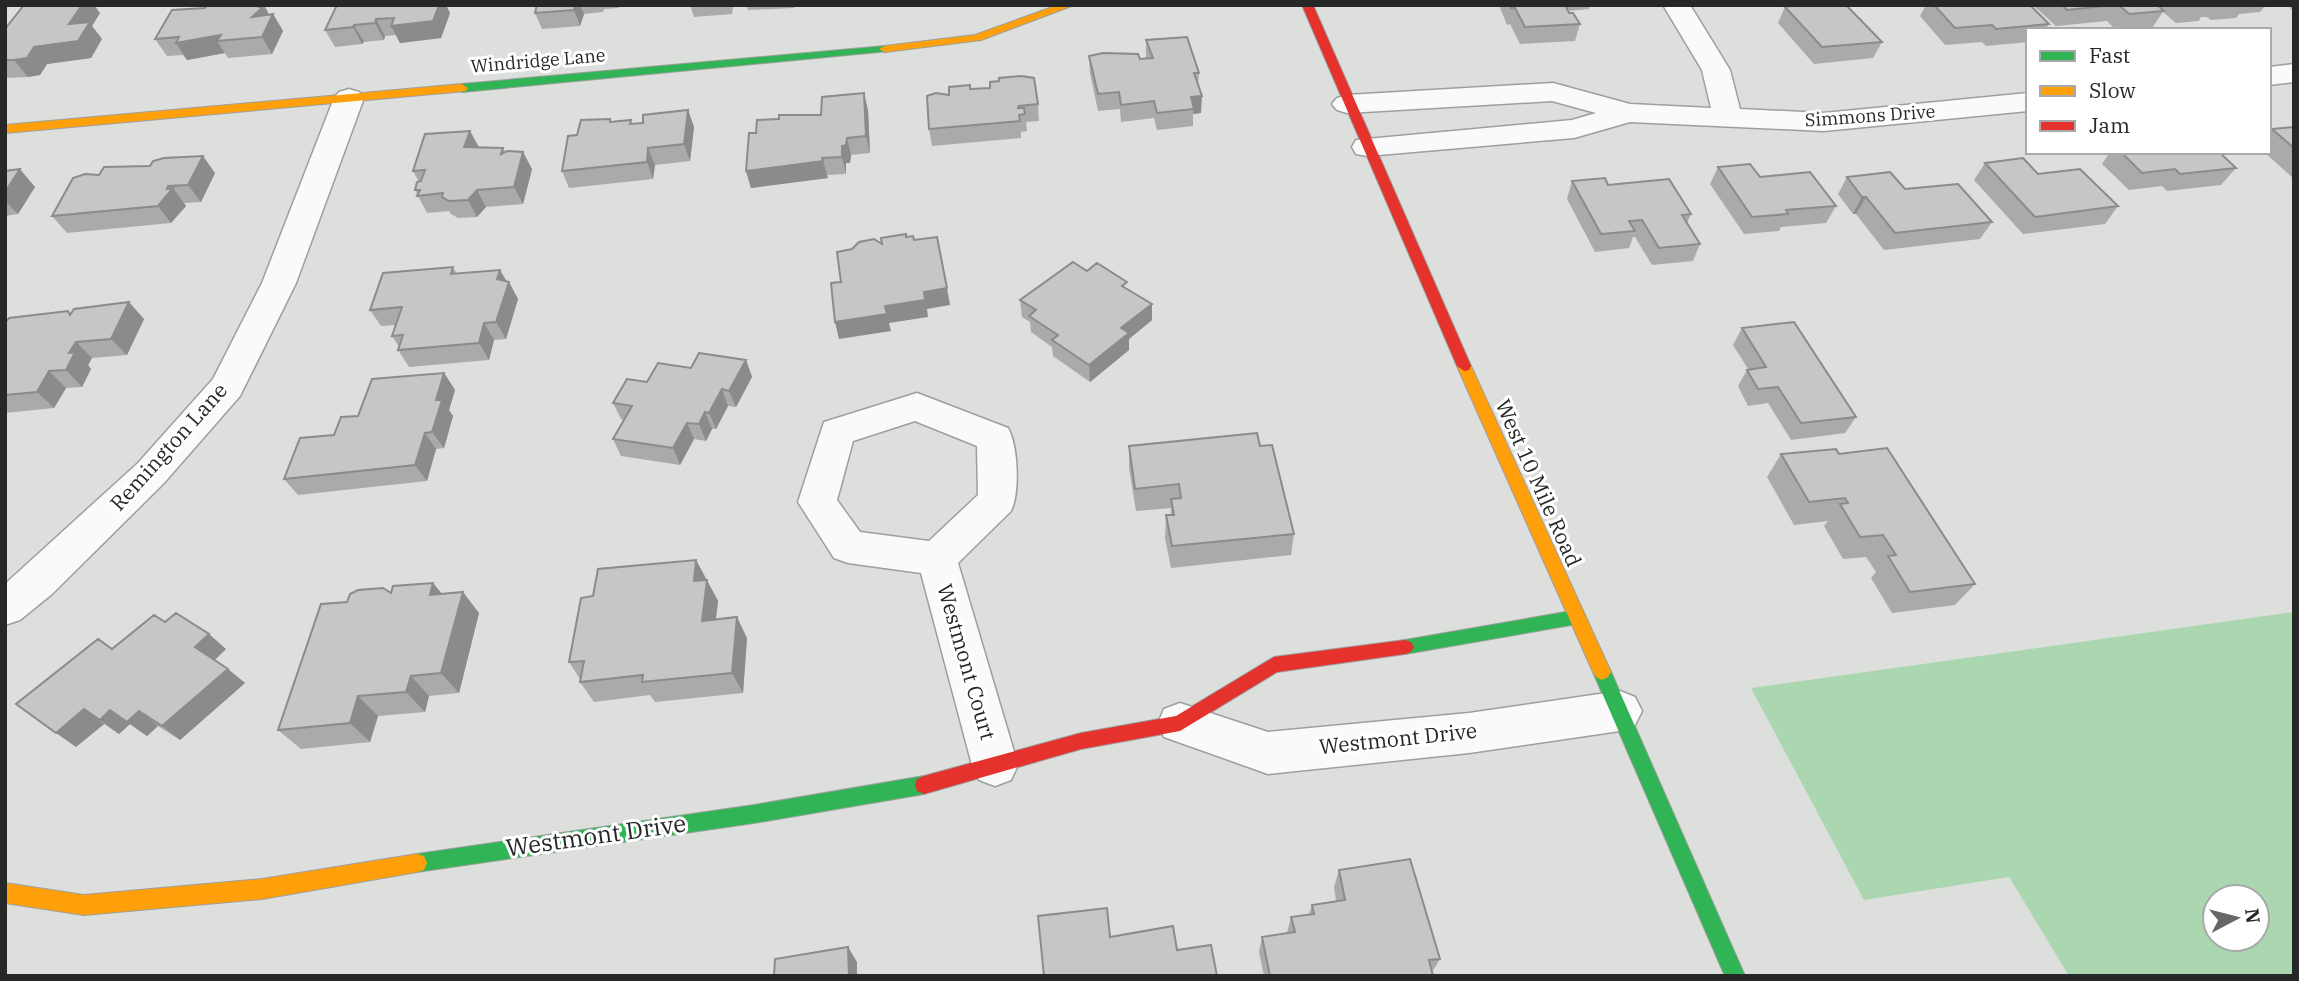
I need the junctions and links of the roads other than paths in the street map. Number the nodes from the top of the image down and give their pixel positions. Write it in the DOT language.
graph roads {
  1 [pos="1069,5"];
  2 [pos="1307,5"];
  3 [pos="1676,5"];
  4 [pos="2294,73"];
  5 [pos="2271,76"];
  6 [pos="349,97"];
  7 [pos="2026,102"];
  8 [pos="1348,104"];
  9 [pos="1629,113"];
  10 [pos="1728,118"];
  11 [pos="5,129"];
  12 [pos="1367,147"];
  13 [pos="937,559"];
  14 [pos="5,608"];
  15 [pos="1577,617"];
  16 [pos="1620,712"];
  17 [pos="1180,723"];
  18 [pos="995,765"];
  19 [pos="5,893"];
  20 [pos="1735,976"];
  1 -- 6 [label="street, Windridge Lane"];
  2 -- 8 [label="street, West 10 Mile Road"];
  3 -- 10 [label="street"];
  4 -- 5 [label="street"];
  6 -- 11 [label="street, Windridge Lane"];
  6 -- 14 [label="street, Remington Lane"];
  7 -- 10 [label="street, Simmons Drive"];
  8 -- 9 [label="street, Simmons Drive"];
  8 -- 12 [label="street, West 10 Mile Road"];
  9 -- 10 [label="street, Simmons Drive"];
  9 -- 12 [label="street, Simmons Drive"];
  12 -- 15 [label="street, West 10 Mile Road"];
  13 -- 13 [label="street, Westmont Court"];
  13 -- 18 [label="street, Westmont Court"];
  15 -- 16 [label="street, West 10 Mile Road"];
  15 -- 17 [label="street, Westmont Drive"];
  16 -- 17 [label="street, Westmont Drive"];
  16 -- 20 [label="street, West 10 Mile Road"];
  17 -- 18 [label="street, Westmont Drive"];
  18 -- 19 [label="street, Westmont Drive"];
}
